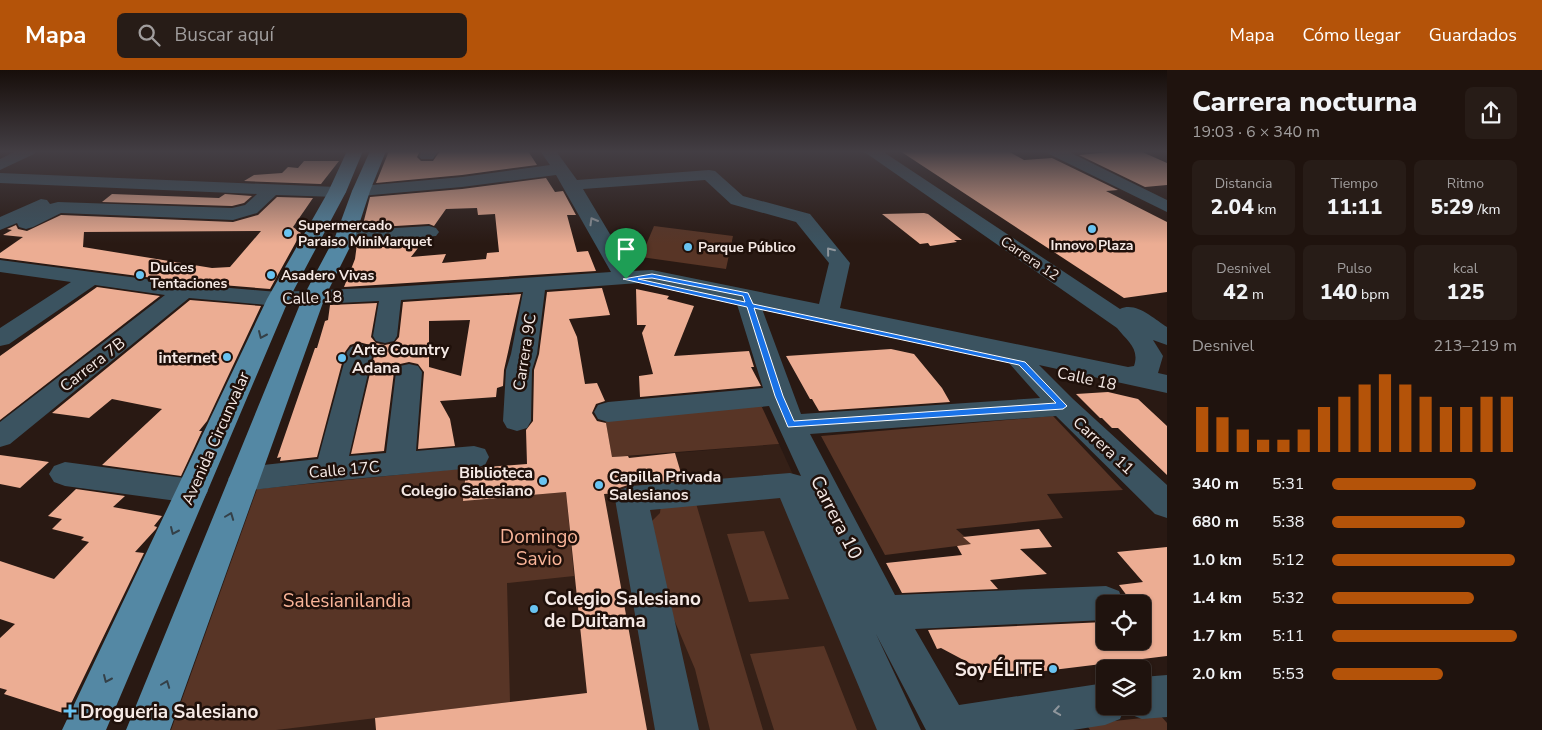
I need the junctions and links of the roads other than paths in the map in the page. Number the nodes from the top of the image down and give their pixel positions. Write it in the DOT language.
graph roads {
  1 [pos="64,182"];
  2 [pos="351,182"];
  3 [pos="356,182"];
  4 [pos="413,182"];
  5 [pos="570,182"];
  6 [pos="616,182"];
  7 [pos="717,182"];
  8 [pos="919,182"];
  9 [pos="929,182"];
  10 [pos="1116,182"];
  11 [pos="84,183"];
  12 [pos="572,185"];
  13 [pos="270,191"];
  14 [pos="349,191"];
  15 [pos="1167,207"];
  16 [pos="26,223"];
  17 [pos="0,224"];
  18 [pos="429,232"];
  19 [pos="345,237"];
  20 [pos="1046,264"];
  21 [pos="0,266"];
  22 [pos="1008,269"];
  23 [pos="90,279"];
  24 [pos="626,279"];
  25 [pos="535,283"];
  26 [pos="184,291"];
  27 [pos="392,294"];
  28 [pos="314,297"];
  29 [pos="278,299"];
  30 [pos="748,300"];
  31 [pos="828,312"];
  32 [pos="1167,315"];
  33 [pos="1132,321"];
  34 [pos="384,336"];
  35 [pos="1167,338"];
  36 [pos="0,339"];
  37 [pos="360,352"];
  38 [pos="1022,363"];
  39 [pos="409,372"];
  40 [pos="1128,376"];
  41 [pos="1167,384"];
  42 [pos="1167,395"];
  43 [pos="1063,406"];
  44 [pos="785,410"];
  45 [pos="608,412"];
  46 [pos="516,421"];
  47 [pos="0,437"];
  48 [pos="474,457"];
  49 [pos="400,464"];
  50 [pos="332,469"];
  51 [pos="65,474"];
  52 [pos="244,479"];
  53 [pos="192,491"];
  54 [pos="1167,504"];
  55 [pos="1096,603"];
  56 [pos="885,614"];
  57 [pos="1167,696"];
  58 [pos="1151,697"];
  59 [pos="1096,705"];
  60 [pos="949,729"];
  61 [pos="84,730"];
  62 [pos="148,730"];
  63 [pos="678,730"];
  64 [pos="899,730"];
  1 -- 11 [label="street"];
  2 -- 14 [label="main road, Avenida Circunvalar"];
  3 -- 14 [label="main road, Avenida Circunvalar"];
  4 -- 14 [label="street"];
  5 -- 12 [label="street"];
  6 -- 12 [label="street, one-way"];
  31 -- 7 [label="street, one-way"];
  8 -- 20 [label="street, Carrera 12"];
  9 -- 20 [label="street, Carrera 12"];
  10 -- 15 [label="street"];
  11 -- 13 [label="street"];
  11 -- 17 [label="street"];
  24 -- 12 [label="street, one-way"];
  13 -- 14 [label="street"];
  13 -- 16 [label="street"];
  14 -- 19 [label="main road, Avenida Circunvalar"];
  14 -- 29 [label="main road, Avenida Circunvalar"];
  18 -- 19 [label="street"];
  19 -- 28 [label="main road, Avenida Circunvalar"];
  20 -- 22 [label="street"];
  20 -- 33 [label="street, Carrera 12"];
  21 -- 23 [label="street, Calle 18"];
  23 -- 26 [label="street, Calle 18"];
  23 -- 36 [label="street"];
  24 -- 25 [label="street, Calle 18"];
  24 -- 30 [label="street, Calle 18"];
  25 -- 27 [label="street, Calle 18"];
  25 -- 46 [label="street, Carrera 9C"];
  26 -- 29 [label="street, Calle 18"];
  26 -- 47 [label="street, Carrera 7B"];
  27 -- 28 [label="street, Calle 18"];
  27 -- 34 [label="street"];
  28 -- 29 [label="street, Calle 18"];
  28 -- 52 [label="main road, Avenida Circunvalar"];
  29 -- 53 [label="main road, Avenida Circunvalar, one-way"];
  30 -- 31 [label="street, Calle 18"];
  30 -- 38 [label="street, Calle 18"];
  30 -- 44 [label="street, Carrera 10"];
  31 -- 40 [label="street, Calle 18"];
  32 -- 33 [label="street"];
  33 -- 35 [label="street, Carrera 12"];
  33 -- 40 [label="street, Carrera 12"];
  37 -- 50 [label="street"];
  38 -- 42 [label="street, Calle 18"];
  38 -- 43 [label="street, Carrera 11"];
  39 -- 49 [label="street"];
  40 -- 41 [label="street, Calle 18"];
  43 -- 44 [label="street"];
  43 -- 54 [label="street, Carrera 11"];
  44 -- 45 [label="street"];
  44 -- 56 [label="street, Carrera 10"];
  48 -- 49 [label="street, Calle 17C"];
  49 -- 50 [label="street, Calle 17C"];
  50 -- 52 [label="street, Calle 17C"];
  51 -- 53 [label="street"];
  62 -- 52 [label="main road, Avenida Circunvalar, one-way"];
  53 -- 61 [label="main road, Avenida Circunvalar, one-way"];
  55 -- 56 [label="street"];
  56 -- 60 [label="street, Carrera 10"];
  57 -- 58 [label="street"];
  59 -- 60 [label="street, one-way"];
  63 -- 64 [label="street"];
}
